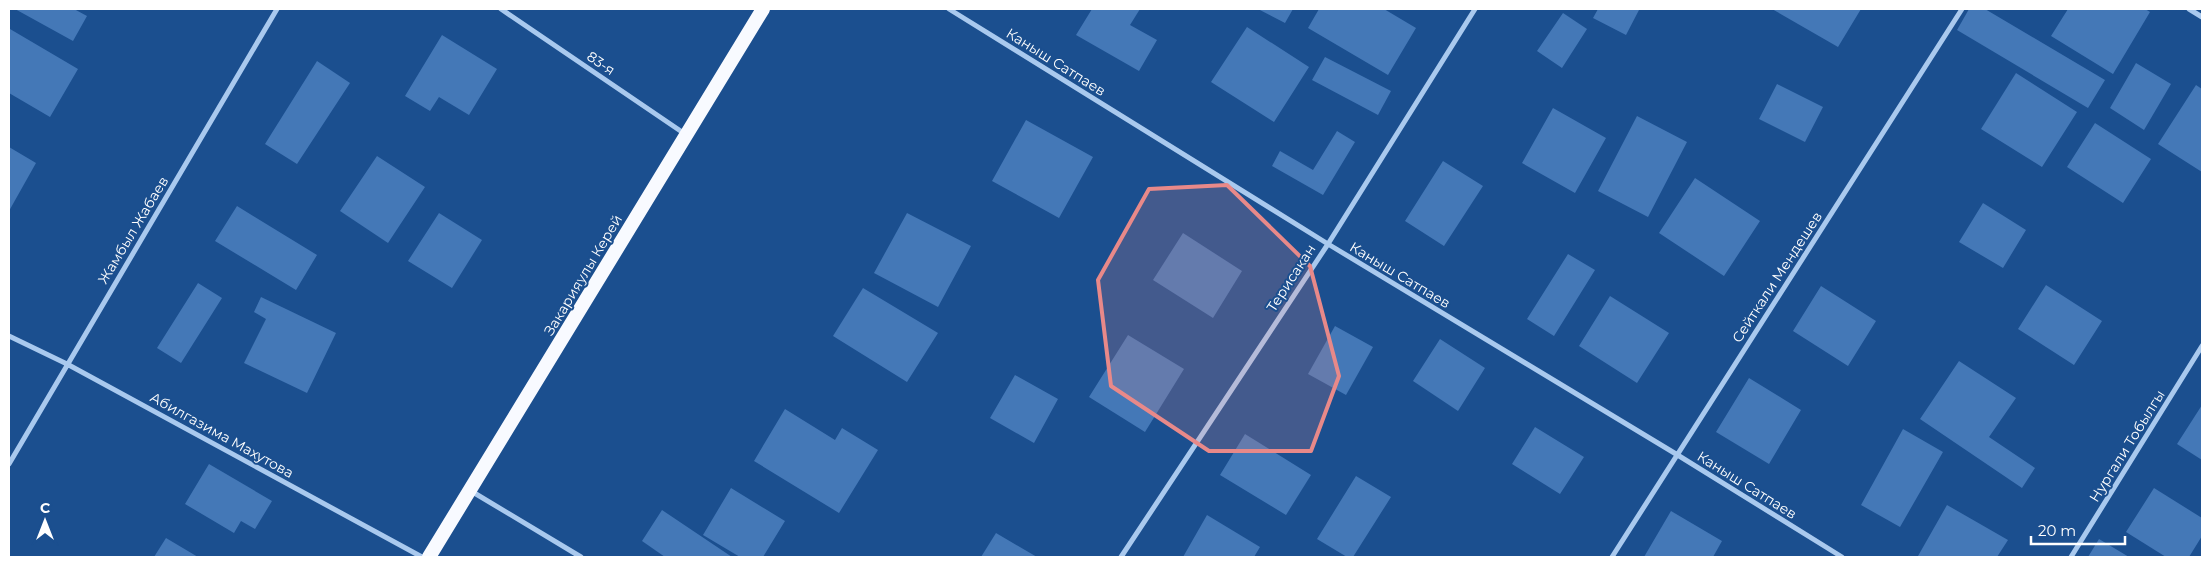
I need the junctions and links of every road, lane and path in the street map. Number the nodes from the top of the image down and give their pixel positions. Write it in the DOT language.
graph roads {
  1 [pos="277,9"];
  2 [pos="501,9"];
  3 [pos="763,9"];
  4 [pos="949,9"];
  5 [pos="1475,9"];
  6 [pos="1962,9"];
  7 [pos="2189,9"];
  8 [pos="2202,17"];
  9 [pos="687,135"];
  10 [pos="1328,244"];
  11 [pos="9,336"];
  12 [pos="2202,346"];
  13 [pos="67,364"];
  14 [pos="1676,454"];
  15 [pos="9,464"];
  16 [pos="470,491"];
  17 [pos="422,557"];
  18 [pos="429,557"];
  19 [pos="581,557"];
  20 [pos="1121,557"];
  21 [pos="1612,557"];
  22 [pos="1842,557"];
  23 [pos="2071,557"];
  1 -- 13 [label="street, Жамбыл Жабаев"];
  2 -- 9 [label="street, 83-я"];
  3 -- 9 [label="highway, Закарияулы Керей"];
  4 -- 10 [label="street, Каныш Сатпаев"];
  5 -- 10 [label="street, Терисакан"];
  6 -- 14 [label="street, Сейткали Мендешев"];
  7 -- 8 [label="street"];
  9 -- 16 [label="highway, Закарияулы Керей"];
  10 -- 14 [label="street, Каныш Сатпаев"];
  10 -- 20 [label="street, Терисакан"];
  11 -- 13 [label="street, Абилгазима Махутова"];
  12 -- 23 [label="street, Нургали Тобылгы"];
  13 -- 15 [label="street, Жамбыл Жабаев"];
  13 -- 17 [label="street, Абилгазима Махутова"];
  14 -- 21 [label="street, Сейткали Мендешев"];
  14 -- 22 [label="street, Каныш Сатпаев"];
  16 -- 18 [label="highway, Закарияулы Керей"];
  16 -- 19 [label="street"];
}
